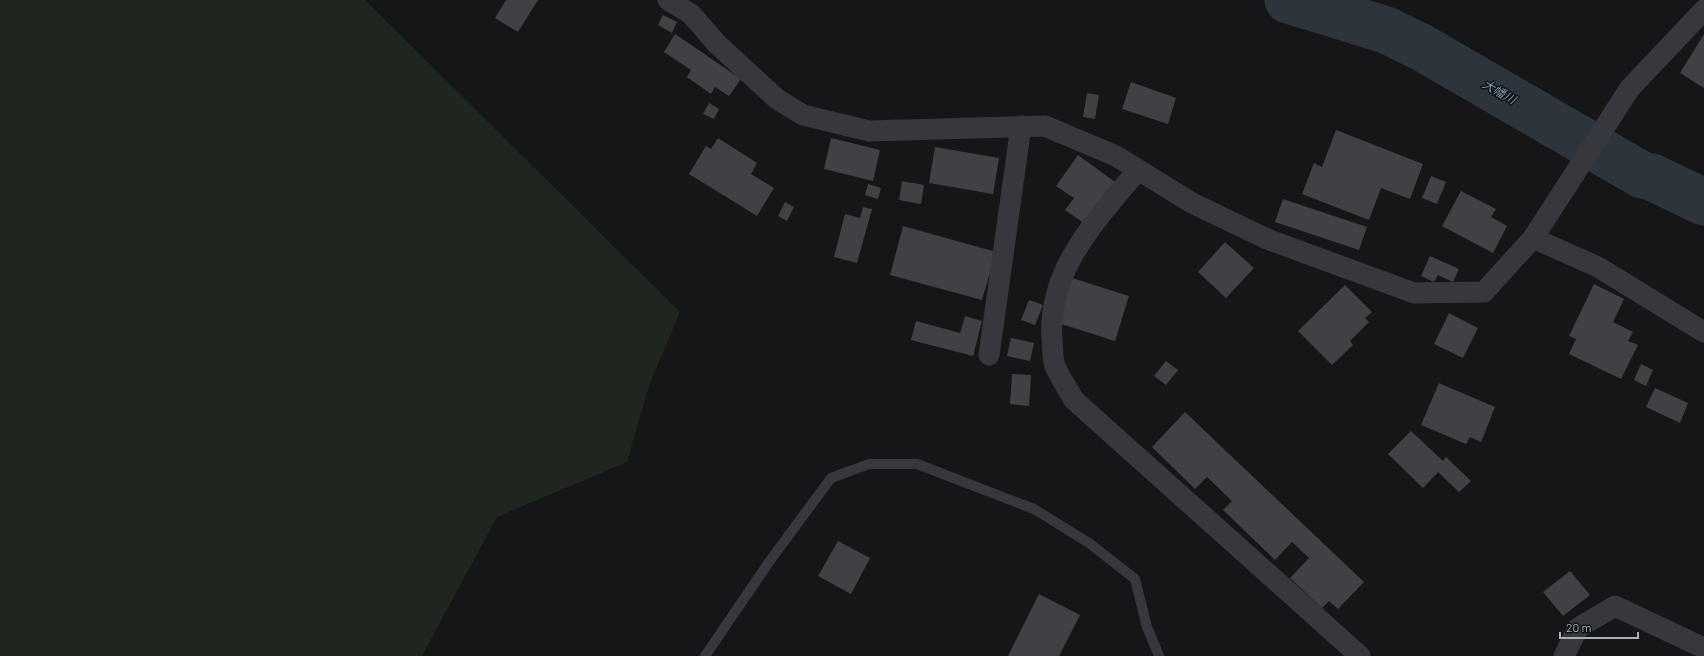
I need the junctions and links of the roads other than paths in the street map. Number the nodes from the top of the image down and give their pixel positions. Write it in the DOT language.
graph roads {
  1 [pos="668,0"];
  2 [pos="1704,10"];
  3 [pos="1021,126"];
  4 [pos="1138,170"];
  5 [pos="1533,238"];
  6 [pos="1704,332"];
  7 [pos="988,355"];
  8 [pos="1704,648"];
  9 [pos="705,656"];
  10 [pos="1160,656"];
  11 [pos="1360,656"];
  12 [pos="1564,656"];
  1 -- 3 [label="street"];
  2 -- 5 [label="street"];
  3 -- 4 [label="street"];
  3 -- 7 [label="street"];
  4 -- 5 [label="street"];
  4 -- 11 [label="street"];
  5 -- 6 [label="street"];
  8 -- 12 [label="street"];
  9 -- 10 [label="lane"];
}
